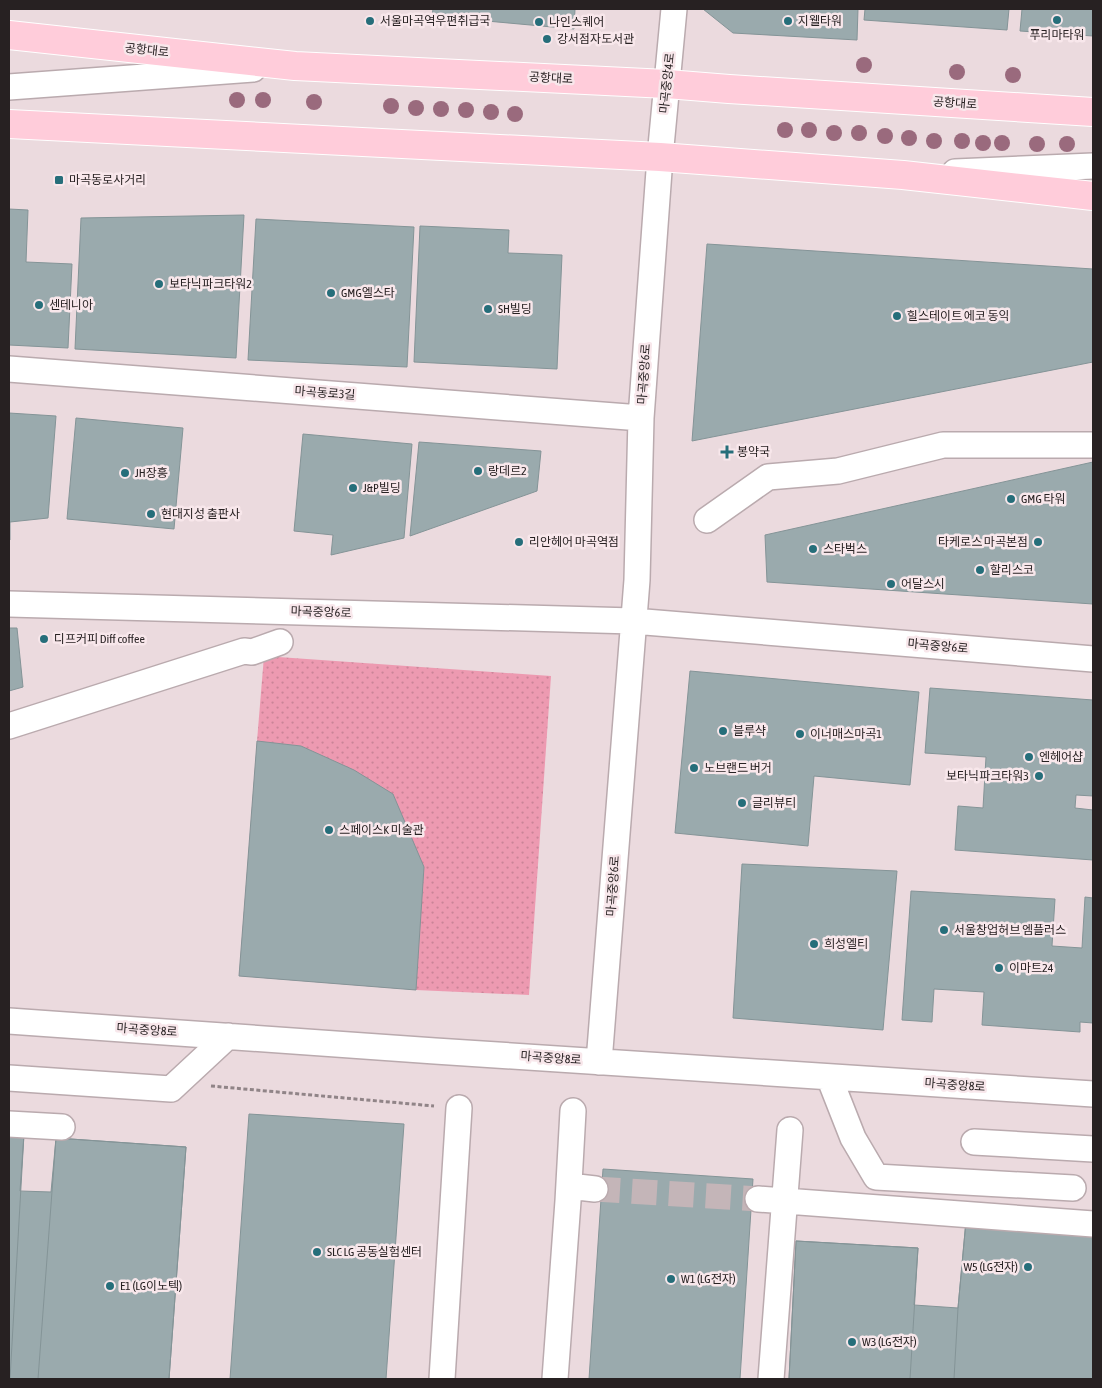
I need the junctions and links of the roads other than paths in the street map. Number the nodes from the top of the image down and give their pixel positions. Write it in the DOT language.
graph roads {
  1 [pos="674,9"];
  2 [pos="9,35"];
  3 [pos="296,66"];
  4 [pos="667,84"];
  5 [pos="9,87"];
  6 [pos="1093,112"];
  7 [pos="9,124"];
  8 [pos="660,157"];
  9 [pos="1093,166"];
  10 [pos="903,174"];
  11 [pos="1093,196"];
  12 [pos="9,369"];
  13 [pos="641,418"];
  14 [pos="1093,445"];
  15 [pos="707,520"];
  16 [pos="9,604"];
  17 [pos="633,621"];
  18 [pos="280,642"];
  19 [pos="1093,659"];
  20 [pos="9,726"];
  21 [pos="9,1021"];
  22 [pos="228,1036"];
  23 [pos="599,1062"];
  24 [pos="829,1077"];
  25 [pos="9,1078"];
  26 [pos="1093,1094"];
  27 [pos="458,1108"];
  28 [pos="573,1111"];
  29 [pos="9,1124"];
  30 [pos="62,1128"];
  31 [pos="790,1130"];
  32 [pos="974,1142"];
  33 [pos="1093,1149"];
  34 [pos="569,1186"];
  35 [pos="1073,1188"];
  36 [pos="595,1189"];
  37 [pos="758,1199"];
  38 [pos="784,1201"];
  39 [pos="1093,1224"];
  40 [pos="442,1379"];
  41 [pos="555,1379"];
  42 [pos="771,1379"];
  1 -- 4 [label="street, 마곡중앙4로"];
  2 -- 3 [label="main road, 공항대로"];
  3 -- 4 [label="main road, 공항대로"];
  3 -- 5 [label="street"];
  4 -- 6 [label="main road, 공항대로"];
  4 -- 8 [label="street, 마곡중앙4로"];
  7 -- 8 [label="main road"];
  8 -- 10 [label="main road"];
  8 -- 13 [label="street, 마곡중앙6로"];
  9 -- 10 [label="street"];
  10 -- 11 [label="main road"];
  12 -- 13 [label="street, 마곡동로3길"];
  13 -- 17 [label="street, 마곡중앙6로"];
  14 -- 15 [label="street"];
  16 -- 17 [label="street, 마곡중앙6로"];
  17 -- 19 [label="street, 마곡중앙6로"];
  17 -- 23 [label="street, 마곡중앙6로"];
  18 -- 20 [label="street"];
  21 -- 22 [label="street, 마곡중앙8로"];
  22 -- 23 [label="street, 마곡중앙8로"];
  22 -- 25 [label="street"];
  23 -- 24 [label="street, 마곡중앙8로"];
  24 -- 26 [label="street, 마곡중앙8로"];
  24 -- 35 [label="street"];
  27 -- 40 [label="street"];
  28 -- 34 [label="street"];
  29 -- 30 [label="street"];
  31 -- 38 [label="street"];
  32 -- 33 [label="street"];
  34 -- 36 [label="street"];
  34 -- 41 [label="street"];
  37 -- 38 [label="street"];
  38 -- 39 [label="street"];
  38 -- 42 [label="street"];
}
